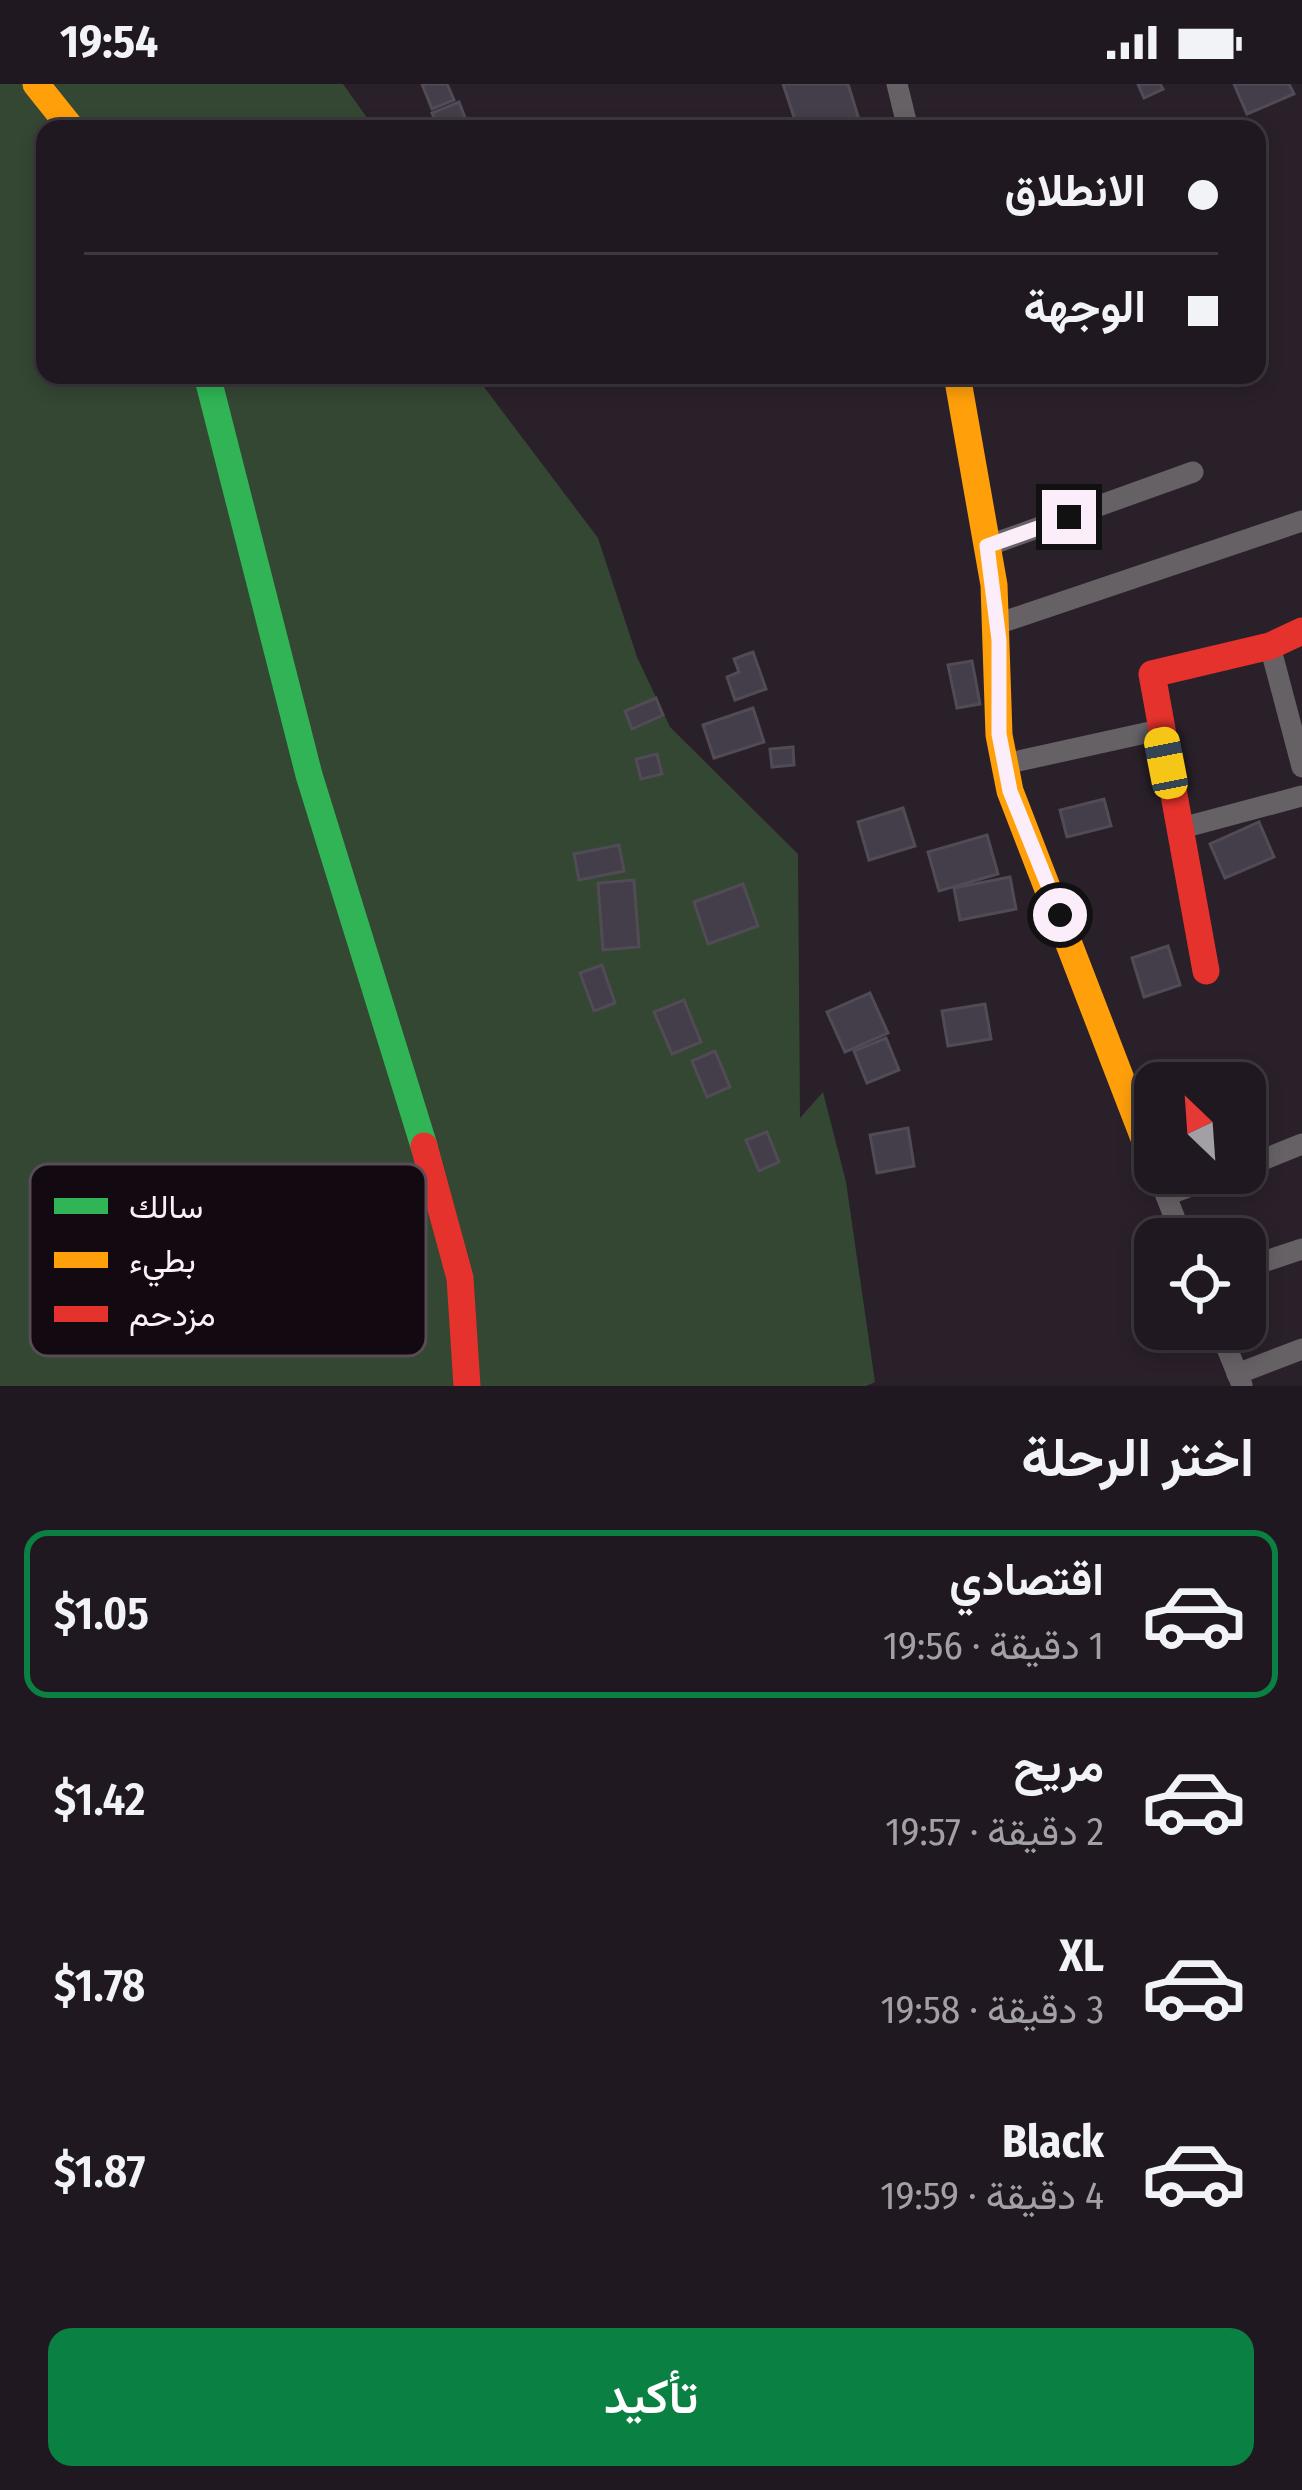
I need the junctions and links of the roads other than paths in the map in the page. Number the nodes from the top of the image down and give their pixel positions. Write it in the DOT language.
graph roads {
  1 [pos="35,84"];
  2 [pos="897,84"];
  3 [pos="64,120"];
  4 [pos="906,120"];
  5 [pos="209,384"];
  6 [pos="959,384"];
  7 [pos="1193,472"];
  8 [pos="1302,521"];
  9 [pos="987,546"];
  10 [pos="998,624"];
  11 [pos="1302,631"];
  12 [pos="1270,646"];
  13 [pos="1160,730"];
  14 [pos="1005,764"];
  15 [pos="1302,767"];
  16 [pos="1302,796"];
  17 [pos="1178,829"];
  18 [pos="1206,971"];
  19 [pos="1134,1111"];
  20 [pos="1302,1144"];
  21 [pos="1266,1159"];
  22 [pos="1302,1249"];
  23 [pos="1266,1261"];
  24 [pos="1302,1349"];
  25 [pos="1228,1350"];
  26 [pos="1240,1380"];
  27 [pos="467,1386"];
  1 -- 3 [label="street"];
  2 -- 4 [label="street"];
  5 -- 27 [label="street"];
  6 -- 9 [label="street"];
  7 -- 9 [label="street"];
  8 -- 10 [label="street"];
  9 -- 10 [label="street"];
  10 -- 14 [label="street"];
  11 -- 12 [label="street"];
  12 -- 13 [label="street"];
  12 -- 15 [label="street"];
  13 -- 14 [label="street"];
  13 -- 17 [label="street"];
  14 -- 19 [label="street"];
  16 -- 17 [label="street"];
  17 -- 18 [label="street"];
  20 -- 21 [label="street"];
  22 -- 23 [label="street"];
  24 -- 26 [label="street"];
  25 -- 26 [label="street"];
}
